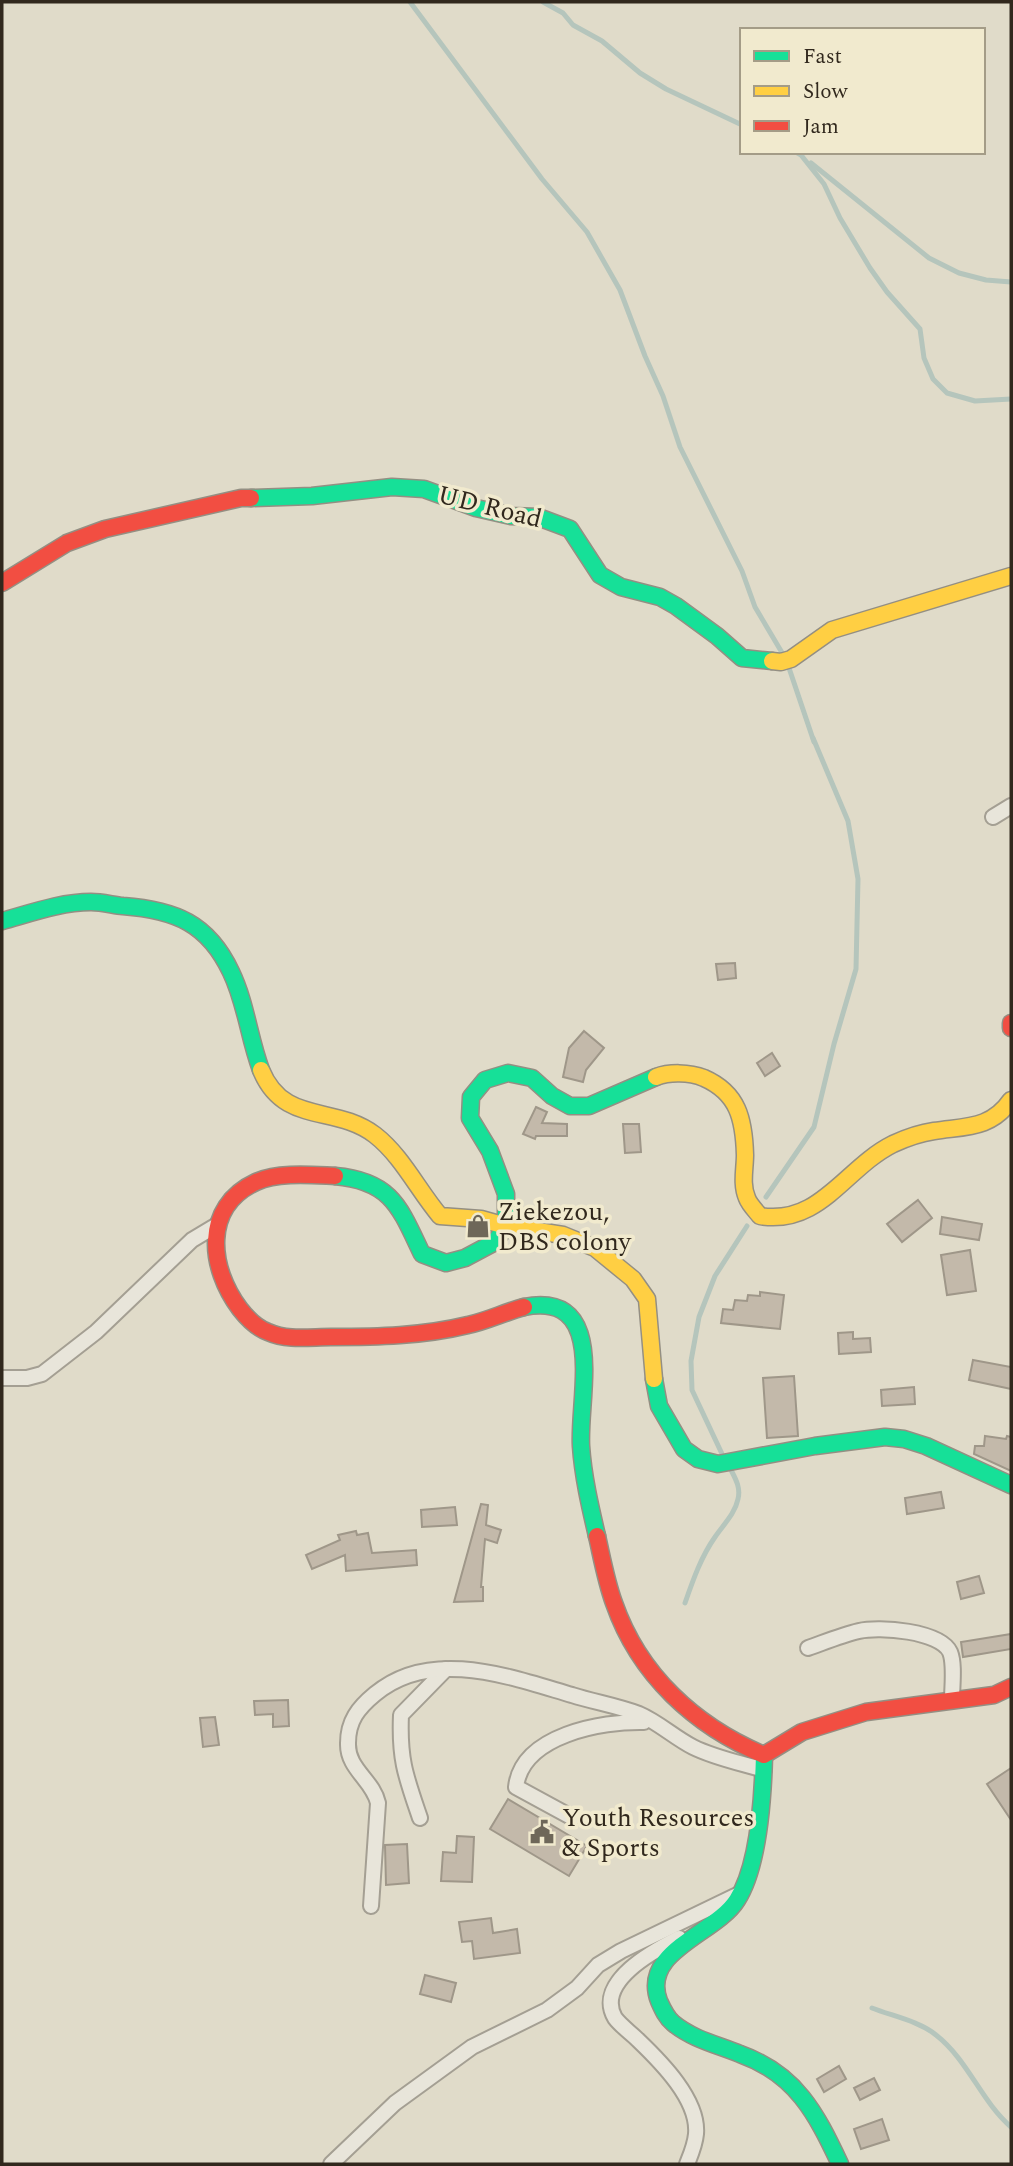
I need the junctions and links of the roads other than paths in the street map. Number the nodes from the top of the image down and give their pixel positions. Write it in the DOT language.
graph roads {
  1 [pos="1011,576"];
  2 [pos="2,583"];
  3 [pos="1011,806"];
  4 [pos="993,817"];
  5 [pos="2,921"];
  6 [pos="1011,1023"];
  7 [pos="1011,1028"];
  8 [pos="1011,1100"];
  9 [pos="217,1225"];
  10 [pos="506,1226"];
  11 [pos="2,1378"];
  12 [pos="1011,1485"];
  13 [pos="808,1648"];
  14 [pos="446,1669"];
  15 [pos="1011,1687"];
  16 [pos="952,1700"];
  17 [pos="653,1722"];
  18 [pos="764,1763"];
  19 [pos="420,1818"];
  20 [pos="573,1818"];
  21 [pos="741,1893"];
  22 [pos="371,1906"];
  23 [pos="724,1915"];
  24 [pos="697,2132"];
  25 [pos="331,2164"];
  26 [pos="687,2164"];
  27 [pos="697,2164"];
  28 [pos="840,2164"];
  1 -- 2 [label="main road, UD Road"];
  3 -- 4 [label="street"];
  5 -- 10 [label="main road"];
  6 -- 7 [label="main road"];
  8 -- 10 [label="main road"];
  9 -- 10 [label="main road"];
  9 -- 11 [label="street"];
  9 -- 18 [label="main road"];
  10 -- 12 [label="main road"];
  13 -- 16 [label="street"];
  14 -- 17 [label="street"];
  14 -- 19 [label="street"];
  14 -- 22 [label="street"];
  15 -- 16 [label="main road"];
  16 -- 18 [label="main road"];
  17 -- 18 [label="street"];
  17 -- 20 [label="street"];
  18 -- 21 [label="main road"];
  21 -- 23 [label="main road"];
  21 -- 25 [label="street"];
  23 -- 24 [label="street"];
  23 -- 28 [label="main road"];
  24 -- 26 [label="street"];
  24 -- 27 [label="street"];
}
